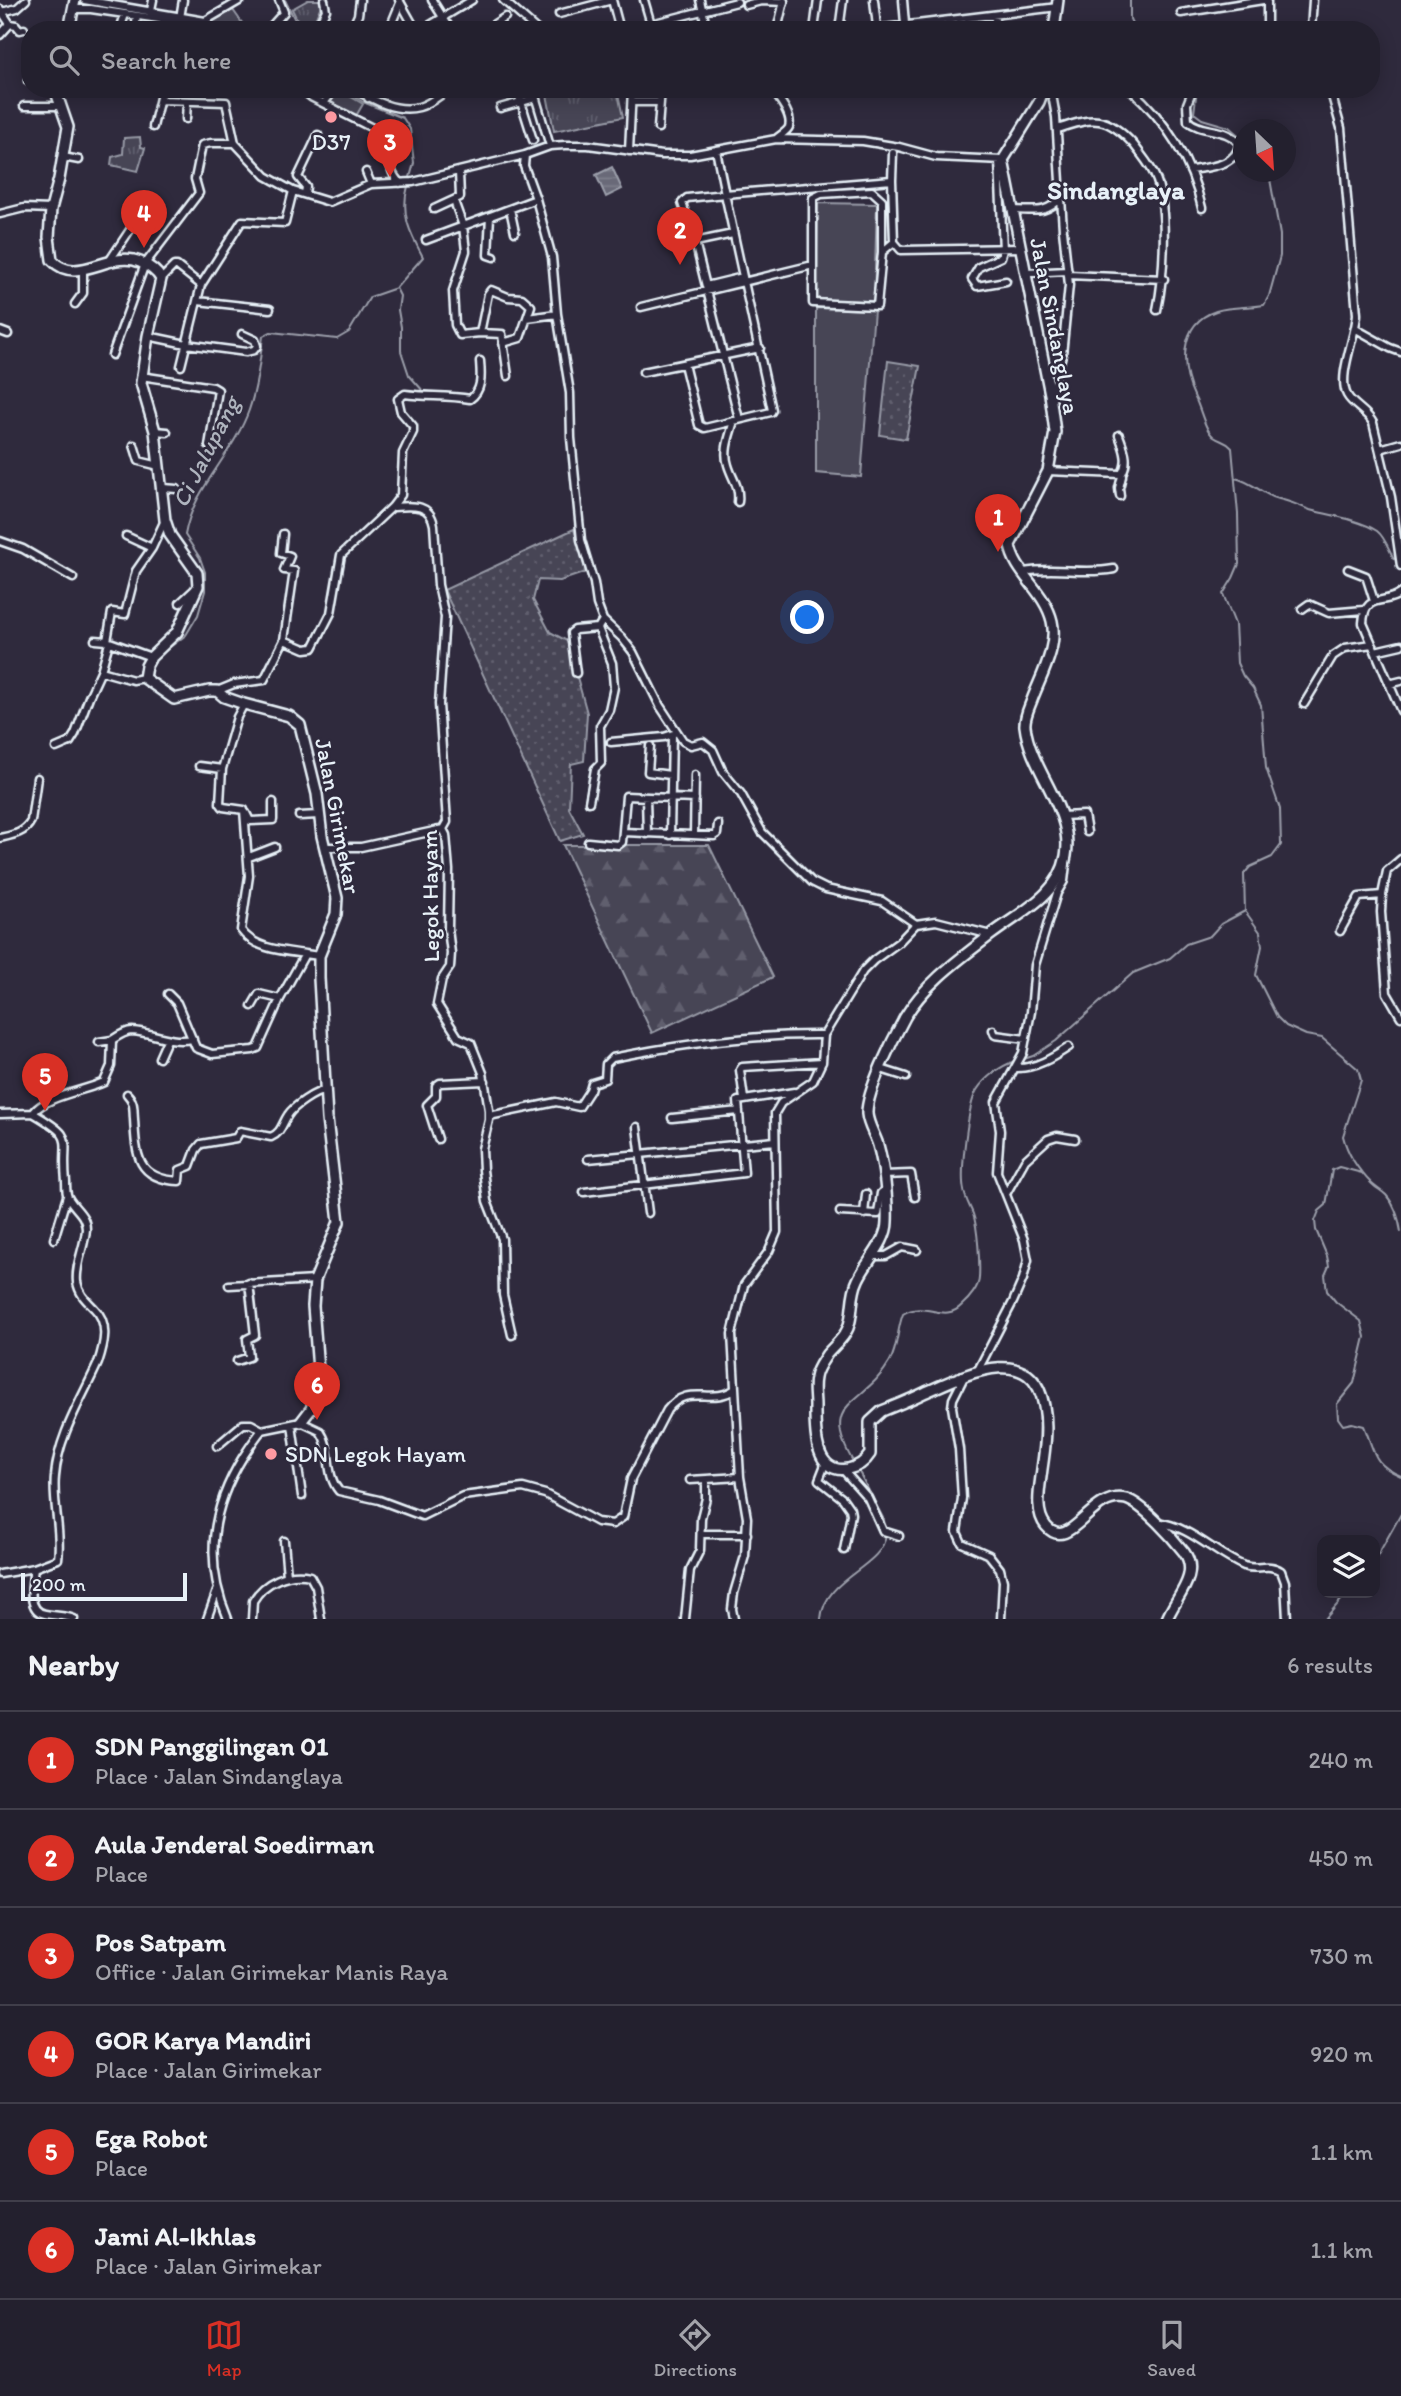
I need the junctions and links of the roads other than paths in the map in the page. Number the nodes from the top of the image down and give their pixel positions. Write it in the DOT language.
graph roads {
  1 [pos="26,0"];
  2 [pos="84,0"];
  3 [pos="153,0"];
  4 [pos="183,0"];
  5 [pos="241,0"];
  6 [pos="279,0"];
  7 [pos="324,0"];
  8 [pos="360,0"];
  9 [pos="432,0"];
  10 [pos="472,0"];
  11 [pos="503,0"];
  12 [pos="644,0"];
  13 [pos="700,0"];
  14 [pos="818,0"];
  15 [pos="843,0"];
  16 [pos="874,0"];
  17 [pos="903,0"];
  18 [pos="1265,0"];
  19 [pos="1311,0"];
  20 [pos="400,1"];
  21 [pos="784,1"];
  22 [pos="737,2"];
  23 [pos="1058,4"];
  24 [pos="74,5"];
  25 [pos="746,5"];
  26 [pos="1,11"];
  27 [pos="702,11"];
  28 [pos="1181,13"];
  29 [pos="125,14"];
  30 [pos="559,14"];
  31 [pos="150,15"];
  32 [pos="994,15"];
  33 [pos="137,16"];
  34 [pos="443,17"];
  35 [pos="505,17"];
  36 [pos="179,19"];
  37 [pos="164,20"];
  38 [pos="123,21"];
  39 [pos="136,21"];
  40 [pos="182,21"];
  41 [pos="189,21"];
  42 [pos="210,21"];
  43 [pos="276,21"];
  44 [pos="320,21"];
  45 [pos="355,21"];
  46 [pos="392,21"];
  47 [pos="411,21"];
  48 [pos="437,21"];
  49 [pos="445,21"];
  50 [pos="499,21"];
  51 [pos="527,21"];
  52 [pos="616,21"];
  53 [pos="650,21"];
  54 [pos="663,21"];
  55 [pos="705,21"];
  56 [pos="779,21"];
  57 [pos="815,21"];
  58 [pos="840,21"];
  59 [pos="876,21"];
  60 [pos="901,21"];
  61 [pos="948,21"];
  62 [pos="995,21"];
  63 [pos="1266,21"];
  64 [pos="1311,21"];
  65 [pos="10,24"];
  66 [pos="21,30"];
  67 [pos="0,35"];
  68 [pos="57,98"];
  69 [pos="316,98"];
  70 [pos="328,98"];
  71 [pos="368,98"];
  72 [pos="434,98"];
  73 [pos="519,98"];
  74 [pos="535,98"];
  75 [pos="633,98"];
  76 [pos="659,98"];
  77 [pos="778,98"];
  78 [pos="1041,98"];
  79 [pos="1052,98"];
  80 [pos="1139,98"];
  81 [pos="1189,98"];
  82 [pos="1333,98"];
  83 [pos="161,100"];
  84 [pos="187,102"];
  85 [pos="521,102"];
  86 [pos="633,102"];
  87 [pos="659,102"];
  88 [pos="324,103"];
  89 [pos="24,106"];
  90 [pos="59,106"];
  91 [pos="500,108"];
  92 [pos="186,120"];
  93 [pos="153,127"];
  94 [pos="658,128"];
  95 [pos="1057,129"];
  96 [pos="318,135"];
  97 [pos="776,139"];
  98 [pos="533,140"];
  99 [pos="235,144"];
  100 [pos="550,146"];
  101 [pos="629,150"];
  102 [pos="716,150"];
  103 [pos="893,153"];
  104 [pos="525,155"];
  105 [pos="63,158"];
  106 [pos="79,160"];
  107 [pos="1001,160"];
  108 [pos="1191,170"];
  109 [pos="366,172"];
  110 [pos="459,172"];
  111 [pos="892,180"];
  112 [pos="400,183"];
  113 [pos="370,184"];
  114 [pos="293,191"];
  115 [pos="305,194"];
  116 [pos="725,194"];
  117 [pos="536,198"];
  118 [pos="1061,198"];
  119 [pos="454,201"];
  120 [pos="1202,208"];
  121 [pos="51,209"];
  122 [pos="434,209"];
  123 [pos="510,209"];
  124 [pos="1013,210"];
  125 [pos="0,214"];
  126 [pos="140,215"];
  127 [pos="490,216"];
  128 [pos="463,226"];
  129 [pos="515,232"];
  130 [pos="733,234"];
  131 [pos="426,240"];
  132 [pos="695,242"];
  133 [pos="894,242"];
  134 [pos="1021,248"];
  135 [pos="1003,250"];
  136 [pos="882,252"];
  137 [pos="494,257"];
  138 [pos="110,260"];
  139 [pos="145,264"];
  140 [pos="813,265"];
  141 [pos="83,270"];
  142 [pos="1027,273"];
  143 [pos="1068,273"];
  144 [pos="161,279"];
  145 [pos="1164,279"];
  146 [pos="743,280"];
  147 [pos="1006,281"];
  148 [pos="201,285"];
  149 [pos="707,288"];
  150 [pos="198,300"];
  151 [pos="75,304"];
  152 [pos="641,307"];
  153 [pos="270,309"];
  154 [pos="1157,310"];
  155 [pos="557,314"];
  156 [pos="527,318"];
  157 [pos="1356,329"];
  158 [pos="0,331"];
  159 [pos="480,333"];
  160 [pos="8,334"];
  161 [pos="242,334"];
  162 [pos="148,336"];
  163 [pos="503,343"];
  164 [pos="186,344"];
  165 [pos="760,348"];
  166 [pos="1401,352"];
  167 [pos="111,355"];
  168 [pos="722,356"];
  169 [pos="480,361"];
  170 [pos="684,364"];
  171 [pos="181,366"];
  172 [pos="643,372"];
  173 [pos="141,376"];
  174 [pos="508,376"];
  175 [pos="1050,394"];
  176 [pos="736,420"];
  177 [pos="155,431"];
  178 [pos="167,432"];
  179 [pos="1119,435"];
  180 [pos="1401,443"];
  181 [pos="134,445"];
  182 [pos="209,446"];
  183 [pos="1380,449"];
  184 [pos="159,466"];
  185 [pos="1048,471"];
  186 [pos="1121,475"];
  187 [pos="163,488"];
  188 [pos="177,489"];
  189 [pos="1120,496"];
  190 [pos="738,502"];
  191 [pos="392,507"];
  192 [pos="165,520"];
  193 [pos="284,534"];
  194 [pos="126,536"];
  195 [pos="1398,536"];
  196 [pos="0,541"];
  197 [pos="152,548"];
  198 [pos="1401,566"];
  199 [pos="1114,569"];
  200 [pos="1348,569"];
  201 [pos="1024,572"];
  202 [pos="73,578"];
  203 [pos="197,589"];
  204 [pos="1401,593"];
  205 [pos="1374,601"];
  206 [pos="180,603"];
  207 [pos="1302,609"];
  208 [pos="1364,610"];
  209 [pos="603,620"];
  210 [pos="598,628"];
  211 [pos="95,640"];
  212 [pos="284,640"];
  213 [pos="108,642"];
  214 [pos="1401,645"];
  215 [pos="1373,648"];
  216 [pos="151,657"];
  217 [pos="102,671"];
  218 [pos="576,673"];
  219 [pos="144,678"];
  220 [pos="1401,681"];
  221 [pos="1389,684"];
  222 [pos="217,691"];
  223 [pos="244,704"];
  224 [pos="1304,704"];
  225 [pos="1401,711"];
  226 [pos="674,733"];
  227 [pos="611,742"];
  228 [pos="650,746"];
  229 [pos="56,747"];
  230 [pos="199,766"];
  231 [pos="222,769"];
  232 [pos="670,775"];
  233 [pos="695,775"];
  234 [pos="37,778"];
  235 [pos="646,797"];
  236 [pos="670,798"];
  237 [pos="695,799"];
  238 [pos="273,802"];
  239 [pos="589,802"];
  240 [pos="244,810"];
  241 [pos="319,815"];
  242 [pos="299,816"];
  243 [pos="1061,816"];
  244 [pos="718,824"];
  245 [pos="443,829"];
  246 [pos="624,832"];
  247 [pos="1087,832"];
  248 [pos="646,834"];
  249 [pos="670,835"];
  250 [pos="694,835"];
  251 [pos="0,838"];
  252 [pos="588,842"];
  253 [pos="275,847"];
  254 [pos="325,847"];
  255 [pos="249,857"];
  256 [pos="1066,857"];
  257 [pos="1401,859"];
  258 [pos="1382,895"];
  259 [pos="916,924"];
  260 [pos="1340,931"];
  261 [pos="991,935"];
  262 [pos="305,954"];
  263 [pos="319,957"];
  264 [pos="168,994"];
  265 [pos="280,999"];
  266 [pos="252,1006"];
  267 [pos="1401,1017"];
  268 [pos="993,1030"];
  269 [pos="824,1035"];
  270 [pos="1026,1039"];
  271 [pos="112,1040"];
  272 [pos="167,1040"];
  273 [pos="193,1040"];
  274 [pos="99,1042"];
  275 [pos="1069,1047"];
  276 [pos="159,1058"];
  277 [pos="822,1062"];
  278 [pos="1016,1068"];
  279 [pos="881,1069"];
  280 [pos="906,1077"];
  281 [pos="485,1081"];
  282 [pos="325,1091"];
  283 [pos="800,1091"];
  284 [pos="127,1094"];
  285 [pos="744,1099"];
  286 [pos="739,1111"];
  287 [pos="33,1113"];
  288 [pos="0,1114"];
  289 [pos="489,1116"];
  290 [pos="672,1118"];
  291 [pos="638,1127"];
  292 [pos="438,1139"];
  293 [pos="1075,1139"];
  294 [pos="775,1141"];
  295 [pos="741,1144"];
  296 [pos="641,1154"];
  297 [pos="588,1159"];
  298 [pos="883,1175"];
  299 [pos="644,1185"];
  300 [pos="884,1191"];
  301 [pos="584,1192"];
  302 [pos="866,1194"];
  303 [pos="1006,1194"];
  304 [pos="67,1196"];
  305 [pos="915,1197"];
  306 [pos="840,1212"];
  307 [pos="648,1213"];
  308 [pos="864,1214"];
  309 [pos="54,1239"];
  310 [pos="917,1250"];
  311 [pos="871,1256"];
  312 [pos="315,1280"];
  313 [pos="249,1283"];
  314 [pos="229,1285"];
  315 [pos="512,1335"];
  316 [pos="237,1361"];
  317 [pos="978,1370"];
  318 [pos="966,1374"];
  319 [pos="735,1389"];
  320 [pos="297,1424"];
  321 [pos="262,1430"];
  322 [pos="217,1446"];
  323 [pos="826,1462"];
  324 [pos="842,1469"];
  325 [pos="740,1477"];
  326 [pos="690,1480"];
  327 [pos="706,1480"];
  328 [pos="302,1496"];
  329 [pos="1155,1522"];
  330 [pos="701,1534"];
  331 [pos="747,1534"];
  332 [pos="899,1536"];
  333 [pos="284,1541"];
  334 [pos="844,1550"];
  335 [pos="34,1568"];
  336 [pos="0,1574"];
  337 [pos="288,1576"];
  338 [pos="218,1589"];
  339 [pos="75,1619"];
  340 [pos="207,1619"];
  341 [pos="228,1619"];
  342 [pos="252,1619"];
  343 [pos="321,1619"];
  344 [pos="685,1619"];
  345 [pos="734,1619"];
  346 [pos="1001,1619"];
  347 [pos="1167,1619"];
  348 [pos="1287,1619"];
  1 -- 26 [label="street"];
  2 -- 31 [label="street"];
  3 -- 31 [label="street"];
  4 -- 36 [label="street"];
  5 -- 42 [label="street"];
  6 -- 43 [label="street"];
  7 -- 44 [label="street"];
  8 -- 45 [label="street"];
  9 -- 34 [label="street"];
  10 -- 34 [label="street"];
  11 -- 51 [label="street"];
  12 -- 53 [label="street"];
  13 -- 27 [label="street"];
  14 -- 57 [label="street"];
  15 -- 58 [label="street"];
  16 -- 59 [label="street"];
  17 -- 60 [label="street"];
  18 -- 28 [label="street"];
  18 -- 63 [label="street"];
  19 -- 64 [label="street"];
  20 -- 46 [label="street"];
  20 -- 47 [label="street"];
  21 -- 25 [label="street"];
  21 -- 56 [label="street"];
  22 -- 27 [label="street"];
  23 -- 32 [label="street"];
  24 -- 29 [label="street"];
  26 -- 65 [label="street"];
  27 -- 54 [label="street"];
  27 -- 55 [label="street"];
  29 -- 33 [label="street"];
  29 -- 38 [label="street"];
  30 -- 52 [label="street"];
  31 -- 33 [label="street"];
  31 -- 36 [label="street"];
  31 -- 37 [label="street"];
  32 -- 61 [label="street"];
  32 -- 62 [label="street"];
  33 -- 39 [label="street"];
  34 -- 48 [label="street"];
  34 -- 49 [label="street"];
  35 -- 50 [label="street"];
  36 -- 37 [label="street"];
  36 -- 40 [label="street"];
  36 -- 41 [label="street"];
  65 -- 66 [label="street"];
  65 -- 67 [label="street"];
  68 -- 90 [label="street"];
  69 -- 88 [label="street"];
  70 -- 88 [label="street"];
  71 -- 72 [label="street"];
  73 -- 85 [label="street"];
  74 -- 85 [label="street"];
  74 -- 100 [label="street"];
  75 -- 86 [label="street"];
  76 -- 87 [label="street"];
  77 -- 97 [label="street"];
  78 -- 107 [label="street"];
  79 -- 95 [label="street"];
  80 -- 108 [label="street"];
  81 -- 108 [label="street"];
  82 -- 157 [label="street"];
  83 -- 84 [label="street"];
  83 -- 93 [label="street"];
  84 -- 92 [label="street"];
  84 -- 99 [label="street"];
  85 -- 91 [label="street"];
  85 -- 98 [label="street"];
  86 -- 87 [label="street"];
  86 -- 101 [label="street"];
  87 -- 94 [label="street"];
  88 -- 112 [label="street"];
  89 -- 90 [label="street"];
  90 -- 105 [label="street"];
  95 -- 118 [label="street"];
  95 -- 145 [label="street"];
  96 -- 115 [label="street"];
  97 -- 102 [label="street"];
  97 -- 107 [label="street"];
  99 -- 114 [label="street"];
  99 -- 139 [label="street"];
  100 -- 101 [label="street"];
  100 -- 104 [label="street"];
  101 -- 102 [label="street"];
  102 -- 116 [label="street"];
  103 -- 111 [label="street"];
  104 -- 110 [label="street"];
  104 -- 117 [label="street"];
  105 -- 106 [label="street"];
  105 -- 121 [label="street"];
  107 -- 124 [label="street, Jalan Sindanglaya"];
  107 -- 135 [label="street"];
  108 -- 120 [label="street"];
  109 -- 113 [label="street"];
  110 -- 112 [label="street"];
  110 -- 119 [label="street"];
  111 -- 116 [label="street"];
  111 -- 133 [label="street"];
  112 -- 113 [label="street"];
  113 -- 115 [label="street"];
  114 -- 115 [label="street"];
  114 -- 148 [label="street"];
  116 -- 130 [label="street"];
  116 -- 132 [label="street"];
  117 -- 123 [label="street"];
  117 -- 155 [label="street"];
  118 -- 124 [label="street"];
  118 -- 143 [label="street"];
  119 -- 122 [label="street"];
  119 -- 128 [label="street"];
  121 -- 125 [label="street"];
  121 -- 141 [label="street"];
  123 -- 127 [label="street"];
  123 -- 129 [label="street"];
  124 -- 134 [label="street, Jalan Sindanglaya"];
  126 -- 138 [label="street"];
  127 -- 128 [label="street"];
  127 -- 137 [label="street"];
  128 -- 131 [label="street"];
  128 -- 159 [label="street"];
  130 -- 132 [label="street"];
  130 -- 146 [label="street"];
  132 -- 149 [label="street"];
  133 -- 135 [label="street"];
  133 -- 136 [label="street"];
  134 -- 135 [label="street"];
  134 -- 142 [label="street, Jalan Sindanglaya"];
  135 -- 147 [label="street"];
  136 -- 140 [label="street"];
  136 -- 140 [label="street"];
  138 -- 139 [label="street"];
  138 -- 141 [label="street"];
  139 -- 144 [label="street"];
  139 -- 167 [label="street"];
  140 -- 146 [label="street"];
  141 -- 151 [label="street"];
  142 -- 143 [label="street"];
  142 -- 175 [label="street, Jalan Sindanglaya"];
  143 -- 145 [label="street"];
  143 -- 175 [label="street"];
  144 -- 148 [label="street"];
  144 -- 162 [label="street"];
  145 -- 154 [label="street"];
  146 -- 149 [label="street"];
  146 -- 165 [label="street"];
  148 -- 150 [label="street"];
  149 -- 152 [label="street"];
  149 -- 168 [label="street"];
  150 -- 153 [label="street"];
  150 -- 164 [label="street"];
  155 -- 156 [label="street"];
  155 -- 209 [label="street"];
  156 -- 159 [label="street"];
  156 -- 163 [label="street"];
  157 -- 166 [label="street"];
  157 -- 183 [label="street"];
  158 -- 160 [label="street"];
  159 -- 163 [label="street"];
  161 -- 164 [label="street"];
  162 -- 164 [label="street"];
  162 -- 173 [label="street"];
  163 -- 174 [label="street"];
  164 -- 171 [label="street"];
  165 -- 168 [label="street"];
  165 -- 176 [label="street"];
  168 -- 170 [label="street"];
  168 -- 176 [label="street"];
  169 -- 191 [label="street"];
  170 -- 172 [label="street"];
  170 -- 176 [label="street"];
  173 -- 177 [label="street"];
  173 -- 182 [label="street"];
  175 -- 185 [label="street, Jalan Sindanglaya"];
  176 -- 190 [label="street"];
  177 -- 178 [label="street"];
  177 -- 184 [label="street"];
  179 -- 186 [label="street"];
  180 -- 183 [label="street"];
  181 -- 184 [label="street"];
  183 -- 195 [label="street"];
  184 -- 187 [label="street"];
  185 -- 186 [label="street"];
  185 -- 201 [label="street, Jalan Sindanglaya"];
  186 -- 189 [label="street"];
  187 -- 188 [label="street"];
  187 -- 192 [label="street"];
  191 -- 212 [label="street"];
  191 -- 245 [label="street, Legok Hayam"];
  192 -- 197 [label="street"];
  192 -- 203 [label="street"];
  193 -- 212 [label="street"];
  194 -- 197 [label="street"];
  195 -- 198 [label="street"];
  196 -- 202 [label="street"];
  197 -- 213 [label="street"];
  199 -- 201 [label="street"];
  200 -- 205 [label="street"];
  201 -- 243 [label="street, Jalan Sindanglaya"];
  203 -- 206 [label="street"];
  203 -- 216 [label="street"];
  204 -- 205 [label="street"];
  205 -- 208 [label="street"];
  207 -- 208 [label="street"];
  208 -- 215 [label="street"];
  209 -- 210 [label="street"];
  209 -- 226 [label="street"];
  210 -- 218 [label="street"];
  210 -- 239 [label="street"];
  211 -- 213 [label="street"];
  212 -- 222 [label="street"];
  213 -- 216 [label="street"];
  213 -- 217 [label="street"];
  214 -- 215 [label="street"];
  215 -- 221 [label="street"];
  215 -- 224 [label="street"];
  216 -- 219 [label="street"];
  217 -- 219 [label="street"];
  217 -- 229 [label="street"];
  219 -- 222 [label="street"];
  220 -- 221 [label="street"];
  221 -- 225 [label="street"];
  222 -- 223 [label="street, Jalan Girimekar"];
  223 -- 231 [label="street"];
  223 -- 241 [label="street, Jalan Girimekar"];
  226 -- 227 [label="street"];
  226 -- 232 [label="street"];
  226 -- 259 [label="street"];
  228 -- 232 [label="street"];
  230 -- 231 [label="street"];
  231 -- 240 [label="street"];
  232 -- 236 [label="street"];
  233 -- 237 [label="street"];
  234 -- 251 [label="street"];
  235 -- 236 [label="street"];
  235 -- 246 [label="street"];
  235 -- 248 [label="street"];
  236 -- 237 [label="street"];
  236 -- 249 [label="street"];
  237 -- 250 [label="street"];
  238 -- 240 [label="street"];
  240 -- 255 [label="street"];
  241 -- 242 [label="street"];
  241 -- 254 [label="street, Jalan Girimekar"];
  243 -- 247 [label="street"];
  243 -- 256 [label="street, Jalan Sindanglaya"];
  244 -- 250 [label="street"];
  245 -- 254 [label="street"];
  245 -- 281 [label="street, Legok Hayam"];
  246 -- 248 [label="street"];
  246 -- 252 [label="street"];
  248 -- 249 [label="street"];
  249 -- 250 [label="street"];
  253 -- 255 [label="street"];
  254 -- 263 [label="street, Jalan Girimekar"];
  255 -- 262 [label="street"];
  256 -- 261 [label="street, Jalan Sindanglaya"];
  256 -- 270 [label="street"];
  257 -- 258 [label="street"];
  258 -- 260 [label="street"];
  258 -- 267 [label="street"];
  259 -- 261 [label="street"];
  259 -- 269 [label="street"];
  261 -- 279 [label="street, Jalan Sindanglaya"];
  262 -- 263 [label="street"];
  262 -- 265 [label="street"];
  263 -- 282 [label="street, Jalan Girimekar"];
  264 -- 273 [label="street"];
  265 -- 266 [label="street"];
  265 -- 273 [label="street"];
  268 -- 270 [label="street"];
  269 -- 277 [label="street"];
  269 -- 289 [label="street"];
  270 -- 278 [label="street"];
  271 -- 272 [label="street"];
  271 -- 274 [label="street"];
  271 -- 287 [label="street"];
  272 -- 273 [label="street"];
  272 -- 276 [label="street"];
  275 -- 278 [label="street"];
  277 -- 283 [label="street"];
  277 -- 285 [label="street"];
  278 -- 303 [label="street"];
  279 -- 280 [label="street"];
  279 -- 298 [label="street, Jalan Sindanglaya"];
  281 -- 289 [label="street, Legok Hayam"];
  281 -- 292 [label="street"];
  282 -- 284 [label="street"];
  282 -- 312 [label="street, Jalan Girimekar"];
  283 -- 285 [label="street"];
  283 -- 294 [label="street"];
  285 -- 286 [label="street"];
  286 -- 290 [label="street"];
  286 -- 295 [label="street"];
  287 -- 288 [label="street"];
  287 -- 304 [label="street"];
  289 -- 315 [label="street, Legok Hayam"];
  291 -- 296 [label="street"];
  293 -- 303 [label="street"];
  294 -- 295 [label="street"];
  294 -- 319 [label="street"];
  295 -- 296 [label="street"];
  295 -- 299 [label="street"];
  296 -- 297 [label="street"];
  296 -- 299 [label="street"];
  298 -- 300 [label="street, Jalan Sindanglaya"];
  298 -- 305 [label="street"];
  299 -- 301 [label="street"];
  299 -- 307 [label="street"];
  300 -- 308 [label="street"];
  300 -- 311 [label="street, Jalan Sindanglaya"];
  302 -- 308 [label="street"];
  303 -- 317 [label="street"];
  304 -- 309 [label="street"];
  304 -- 335 [label="street"];
  306 -- 308 [label="street"];
  310 -- 311 [label="street"];
  311 -- 323 [label="street, Jalan Sindanglaya"];
  312 -- 313 [label="street"];
  312 -- 320 [label="street, Jalan Girimekar"];
  313 -- 314 [label="street"];
  313 -- 316 [label="street"];
  317 -- 318 [label="street"];
  317 -- 329 [label="street"];
  318 -- 324 [label="street"];
  318 -- 346 [label="street"];
  319 -- 320 [label="street"];
  319 -- 325 [label="street"];
  320 -- 321 [label="street"];
  320 -- 328 [label="street"];
  321 -- 322 [label="street"];
  321 -- 338 [label="street"];
  323 -- 324 [label="street"];
  323 -- 334 [label="street"];
  324 -- 332 [label="street"];
  325 -- 327 [label="street"];
  325 -- 331 [label="street"];
  326 -- 327 [label="street"];
  327 -- 330 [label="street"];
  329 -- 347 [label="street"];
  329 -- 348 [label="street"];
  330 -- 331 [label="street"];
  330 -- 344 [label="street"];
  331 -- 345 [label="street"];
  333 -- 337 [label="street"];
  335 -- 336 [label="street"];
  335 -- 339 [label="street"];
  337 -- 342 [label="street"];
  337 -- 343 [label="street"];
  338 -- 340 [label="street"];
  338 -- 341 [label="street"];
}
